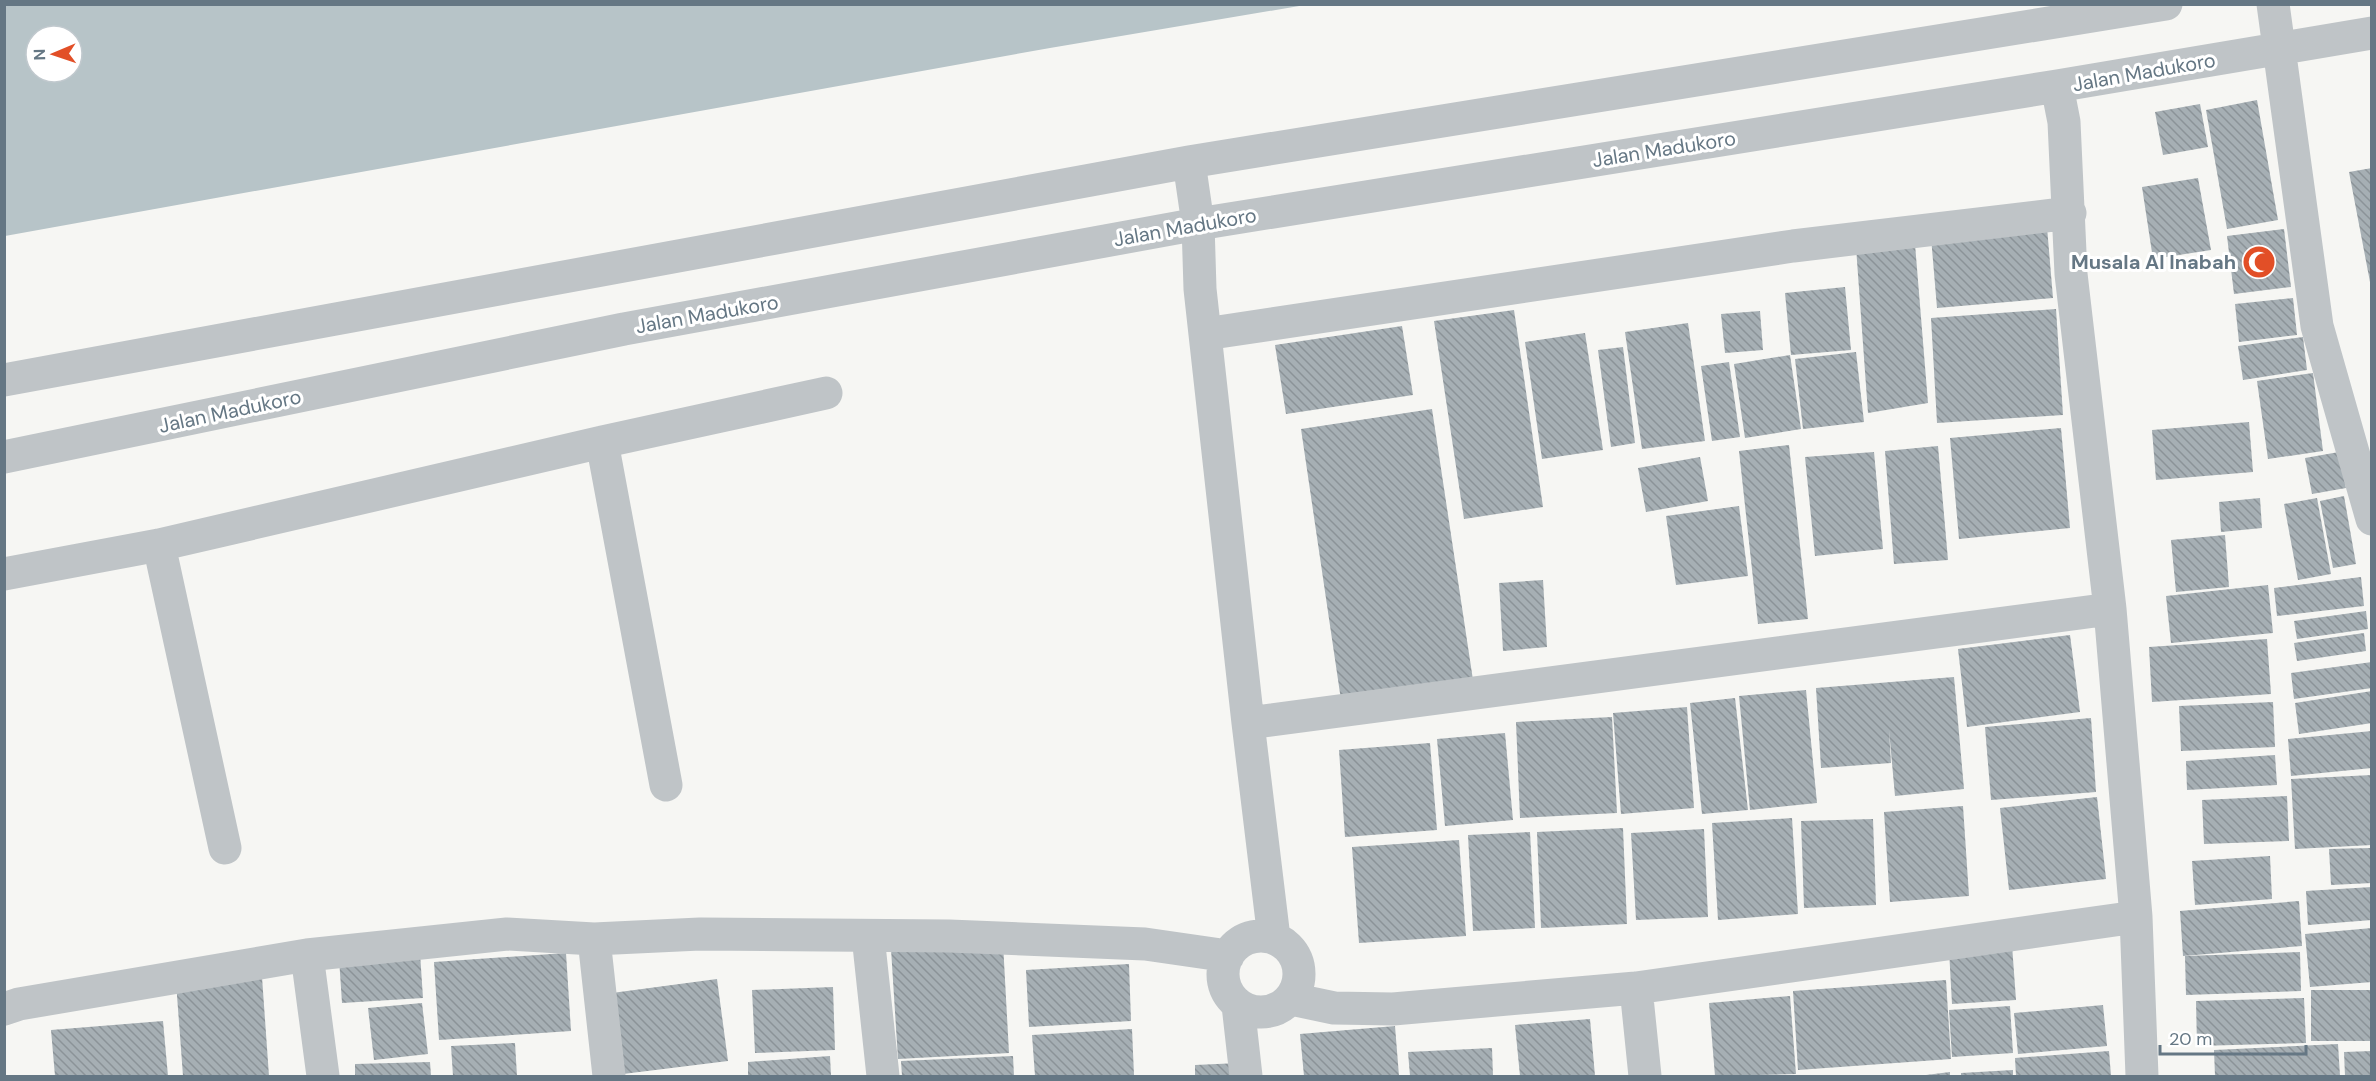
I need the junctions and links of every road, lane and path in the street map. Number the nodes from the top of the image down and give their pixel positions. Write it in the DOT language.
graph roads {
  1 [pos="2166,4"];
  2 [pos="2273,4"];
  3 [pos="2372,33"];
  4 [pos="2279,49"];
  5 [pos="2057,86"];
  6 [pos="1189,162"];
  7 [pos="2070,213"];
  8 [pos="1198,224"];
  9 [pos="1205,334"];
  10 [pos="4,380"];
  11 [pos="826,393"];
  12 [pos="602,442"];
  13 [pos="4,458"];
  14 [pos="2372,519"];
  15 [pos="159,545"];
  16 [pos="4,574"];
  17 [pos="2110,609"];
  18 [pos="1248,723"];
  19 [pos="666,785"];
  20 [pos="225,848"];
  21 [pos="2136,917"];
  22 [pos="868,936"];
  23 [pos="1274,938"];
  24 [pos="594,939"];
  25 [pos="307,955"];
  26 [pos="1228,956"];
  27 [pos="1635,988"];
  28 [pos="1291,999"];
  29 [pos="1238,1005"];
  30 [pos="4,1009"];
  31 [pos="323,1077"];
  32 [pos="609,1077"];
  33 [pos="883,1077"];
  34 [pos="1246,1077"];
  35 [pos="1645,1077"];
  36 [pos="2142,1077"];
  1 -- 6 [label="street"];
  2 -- 4 [label="street"];
  3 -- 4 [label="street, Jalan Madukoro"];
  4 -- 5 [label="street, Jalan Madukoro"];
  4 -- 14 [label="street"];
  5 -- 7 [label="street"];
  5 -- 8 [label="street, Jalan Madukoro"];
  6 -- 8 [label="street"];
  6 -- 10 [label="street"];
  7 -- 9 [label="street"];
  7 -- 17 [label="street"];
  8 -- 9 [label="street"];
  8 -- 13 [label="street, Jalan Madukoro"];
  9 -- 18 [label="street"];
  11 -- 12 [label="street"];
  12 -- 15 [label="street"];
  12 -- 19 [label="street"];
  15 -- 16 [label="street"];
  15 -- 20 [label="street"];
  17 -- 18 [label="street"];
  17 -- 21 [label="street"];
  18 -- 23 [label="street"];
  21 -- 27 [label="street"];
  21 -- 36 [label="street"];
  22 -- 24 [label="street"];
  22 -- 26 [label="street"];
  22 -- 33 [label="street"];
  23 -- 26 [label="street"];
  23 -- 28 [label="street"];
  24 -- 25 [label="street"];
  24 -- 32 [label="street"];
  25 -- 30 [label="street"];
  25 -- 31 [label="street"];
  26 -- 29 [label="street"];
  27 -- 28 [label="street"];
  27 -- 35 [label="street"];
  28 -- 29 [label="street"];
  29 -- 34 [label="street"];
}
